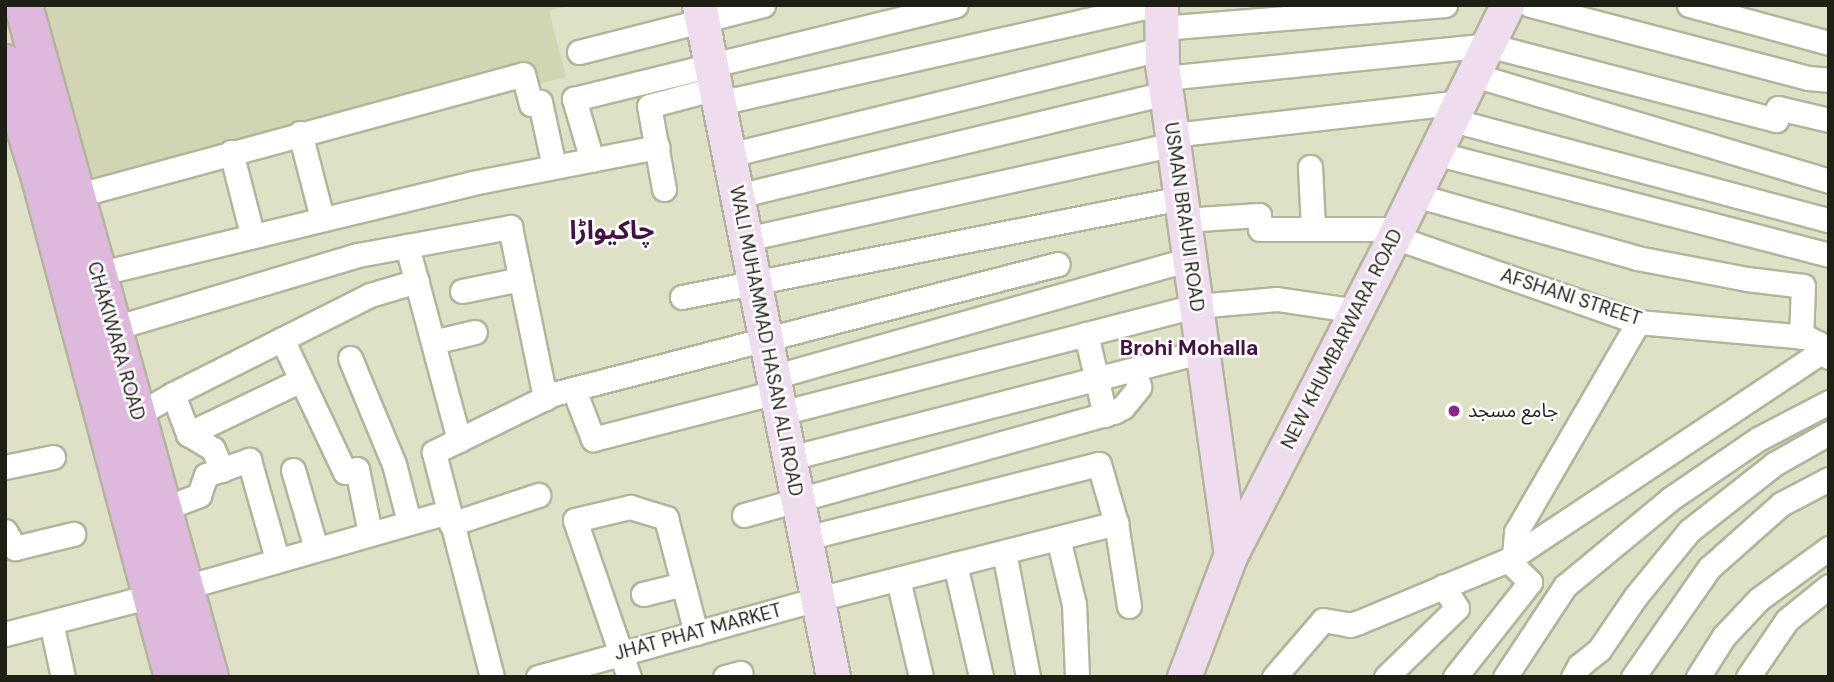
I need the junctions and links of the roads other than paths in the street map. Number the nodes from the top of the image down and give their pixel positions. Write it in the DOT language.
graph roads {
  1 [pos="23,5"];
  2 [pos="763,5"];
  3 [pos="957,5"];
  4 [pos="1445,5"];
  5 [pos="1507,5"];
  6 [pos="1530,5"];
  7 [pos="1689,5"];
  8 [pos="701,13"];
  9 [pos="1161,43"];
  10 [pos="1829,43"];
  11 [pos="1488,45"];
  12 [pos="579,52"];
  13 [pos="5,63"];
  14 [pos="1829,80"];
  15 [pos="715,85"];
  16 [pos="1462,99"];
  17 [pos="1829,120"];
  18 [pos="300,133"];
  19 [pos="1173,140"];
  20 [pos="658,147"];
  21 [pos="231,152"];
  22 [pos="1435,153"];
  23 [pos="729,155"];
  24 [pos="592,160"];
  25 [pos="554,167"];
  26 [pos="1310,167"];
  27 [pos="1784,168"];
  28 [pos="1829,181"];
  29 [pos="664,189"];
  30 [pos="1415,195"];
  31 [pos="75,196"];
  32 [pos="737,196"];
  33 [pos="1776,206"];
  34 [pos="1183,209"];
  35 [pos="322,218"];
  36 [pos="1829,220"];
  37 [pos="1313,229"];
  38 [pos="1397,233"];
  39 [pos="252,234"];
  40 [pos="746,239"];
  41 [pos="407,246"];
  42 [pos="1829,255"];
  43 [pos="1190,259"];
  44 [pos="1058,264"];
  45 [pos="1024,273"];
  46 [pos="97,274"];
  47 [pos="521,279"];
  48 [pos="417,281"];
  49 [pos="755,283"];
  50 [pos="462,291"];
  51 [pos="682,297"];
  52 [pos="1033,305"];
  53 [pos="1196,306"];
  54 [pos="1357,311"];
  55 [pos="1638,322"];
  56 [pos="111,329"];
  57 [pos="475,332"];
  58 [pos="1086,334"];
  59 [pos="282,339"];
  60 [pos="766,339"];
  61 [pos="433,342"];
  62 [pos="1820,345"];
  63 [pos="1203,352"];
  64 [pos="349,358"];
  65 [pos="1135,369"];
  66 [pos="1097,379"];
  67 [pos="301,380"];
  68 [pos="574,390"];
  69 [pos="173,394"];
  70 [pos="777,394"];
  71 [pos="545,398"];
  72 [pos="1829,402"];
  73 [pos="137,415"];
  74 [pos="1105,415"];
  75 [pos="1829,433"];
  76 [pos="188,434"];
  77 [pos="459,440"];
  78 [pos="53,457"];
  79 [pos="790,458"];
  80 [pos="5,467"];
  81 [pos="222,470"];
  82 [pos="293,470"];
  83 [pos="1829,479"];
  84 [pos="538,495"];
  85 [pos="798,499"];
  86 [pos="163,509"];
  87 [pos="744,514"];
  88 [pos="307,515"];
  89 [pos="449,518"];
  90 [pos="409,522"];
  91 [pos="1116,523"];
  92 [pos="268,527"];
  93 [pos="5,531"];
  94 [pos="370,533"];
  95 [pos="73,534"];
  96 [pos="806,538"];
  97 [pos="1058,538"];
  98 [pos="316,548"];
  99 [pos="1829,548"];
  100 [pos="1004,552"];
  101 [pos="1231,554"];
  102 [pos="1511,558"];
  103 [pos="277,559"];
  104 [pos="955,564"];
  105 [pos="898,579"];
  106 [pos="683,584"];
  107 [pos="1443,586"];
  108 [pos="1829,586"];
  109 [pos="169,591"];
  110 [pos="643,594"];
  111 [pos="818,599"];
  112 [pos="1129,606"];
  113 [pos="51,622"];
  114 [pos="696,633"];
  115 [pos="5,634"];
  116 [pos="622,653"];
  117 [pos="586,670"];
  118 [pos="63,677"];
  119 [pos="173,677"];
  120 [pos="209,677"];
  121 [pos="492,677"];
  122 [pos="538,677"];
  123 [pos="629,677"];
  124 [pos="833,677"];
  125 [pos="920,677"];
  126 [pos="981,677"];
  127 [pos="1028,677"];
  128 [pos="1077,677"];
  129 [pos="1184,677"];
  130 [pos="1274,677"];
  131 [pos="1386,677"];
  132 [pos="1455,677"];
  133 [pos="1505,677"];
  134 [pos="1573,677"];
  135 [pos="1633,677"];
  136 [pos="1698,677"];
  137 [pos="1748,677"];
  1 -- 31 [label="main road, CHAKIWARA ROAD"];
  2 -- 8 [label="street"];
  3 -- 15 [label="street"];
  4 -- 9 [label="street"];
  5 -- 11 [label="street, NEW KHUMBARWARA ROAD"];
  6 -- 14 [label="street"];
  7 -- 10 [label="street"];
  8 -- 12 [label="street"];
  8 -- 15 [label="street, WALI MUHAMMAD HASAN ALI ROAD"];
  9 -- 11 [label="street"];
  9 -- 15 [label="street"];
  9 -- 19 [label="street, USMAN BRAHUI ROAD"];
  9 -- 23 [label="street"];
  9 -- 32 [label="street"];
  11 -- 16 [label="street, NEW KHUMBARWARA ROAD"];
  11 -- 17 [label="street"];
  13 -- 109 [label="main road, CHAKIWARA ROAD"];
  15 -- 20 [label="street"];
  15 -- 23 [label="street, WALI MUHAMMAD HASAN ALI ROAD"];
  15 -- 24 [label="street"];
  16 -- 19 [label="street"];
  16 -- 22 [label="street, NEW KHUMBARWARA ROAD"];
  16 -- 27 [label="street"];
  16 -- 33 [label="street"];
  18 -- 21 [label="street"];
  18 -- 25 [label="street"];
  18 -- 35 [label="street"];
  19 -- 34 [label="street, USMAN BRAHUI ROAD"];
  19 -- 40 [label="street"];
  20 -- 24 [label="street"];
  20 -- 29 [label="street"];
  21 -- 31 [label="street"];
  21 -- 39 [label="street"];
  22 -- 30 [label="street, NEW KHUMBARWARA ROAD"];
  22 -- 42 [label="street"];
  23 -- 32 [label="street, WALI MUHAMMAD HASAN ALI ROAD"];
  24 -- 25 [label="street"];
  25 -- 35 [label="street"];
  26 -- 37 [label="street"];
  27 -- 28 [label="street"];
  27 -- 33 [label="street"];
  30 -- 38 [label="street, NEW KHUMBARWARA ROAD"];
  30 -- 62 [label="street"];
  31 -- 46 [label="main road, CHAKIWARA ROAD"];
  32 -- 40 [label="street, WALI MUHAMMAD HASAN ALI ROAD"];
  33 -- 36 [label="street"];
  34 -- 37 [label="street, AFSHANI STREET"];
  34 -- 43 [label="street, USMAN BRAHUI ROAD"];
  34 -- 49 [label="street"];
  35 -- 39 [label="street"];
  37 -- 38 [label="street, AFSHANI STREET"];
  38 -- 54 [label="street, NEW KHUMBARWARA ROAD"];
  38 -- 55 [label="street, AFSHANI STREET"];
  39 -- 46 [label="street"];
  40 -- 49 [label="street, WALI MUHAMMAD HASAN ALI ROAD"];
  41 -- 47 [label="street"];
  41 -- 48 [label="street"];
  41 -- 56 [label="street"];
  43 -- 52 [label="street"];
  43 -- 53 [label="street, USMAN BRAHUI ROAD"];
  44 -- 45 [label="street"];
  45 -- 52 [label="street"];
  45 -- 60 [label="street"];
  46 -- 56 [label="main road, CHAKIWARA ROAD"];
  47 -- 50 [label="street"];
  47 -- 71 [label="street"];
  48 -- 59 [label="street"];
  48 -- 61 [label="street"];
  49 -- 51 [label="street"];
  49 -- 60 [label="street, WALI MUHAMMAD HASAN ALI ROAD"];
  52 -- 70 [label="street"];
  53 -- 54 [label="street"];
  53 -- 58 [label="street"];
  53 -- 63 [label="street, USMAN BRAHUI ROAD"];
  54 -- 101 [label="street, NEW KHUMBARWARA ROAD"];
  55 -- 62 [label="street, AFSHANI STREET"];
  55 -- 102 [label="street"];
  56 -- 73 [label="main road, CHAKIWARA ROAD"];
  57 -- 61 [label="street"];
  58 -- 66 [label="street"];
  58 -- 70 [label="street"];
  59 -- 67 [label="street"];
  59 -- 69 [label="street"];
  60 -- 68 [label="street"];
  60 -- 70 [label="street, WALI MUHAMMAD HASAN ALI ROAD"];
  61 -- 77 [label="street"];
  62 -- 102 [label="street"];
  63 -- 65 [label="street"];
  63 -- 101 [label="street, USMAN BRAHUI ROAD"];
  64 -- 90 [label="street"];
  65 -- 66 [label="street"];
  65 -- 74 [label="street"];
  66 -- 74 [label="street"];
  66 -- 79 [label="street"];
  67 -- 76 [label="street"];
  67 -- 94 [label="street"];
  68 -- 70 [label="street"];
  68 -- 71 [label="street"];
  69 -- 73 [label="street"];
  69 -- 76 [label="street"];
  70 -- 79 [label="street, WALI MUHAMMAD HASAN ALI ROAD"];
  71 -- 77 [label="street"];
  72 -- 133 [label="street"];
  73 -- 86 [label="main road, CHAKIWARA ROAD"];
  74 -- 85 [label="street"];
  75 -- 134 [label="street"];
  76 -- 81 [label="street"];
  77 -- 89 [label="street"];
  78 -- 80 [label="street"];
  79 -- 85 [label="street, WALI MUHAMMAD HASAN ALI ROAD"];
  81 -- 86 [label="street"];
  81 -- 92 [label="street"];
  82 -- 88 [label="street"];
  83 -- 135 [label="street"];
  84 -- 89 [label="street"];
  85 -- 87 [label="street"];
  85 -- 96 [label="street, WALI MUHAMMAD HASAN ALI ROAD"];
  86 -- 109 [label="main road, CHAKIWARA ROAD"];
  88 -- 92 [label="street"];
  88 -- 98 [label="street"];
  89 -- 90 [label="street"];
  89 -- 121 [label="street"];
  90 -- 94 [label="street"];
  91 -- 96 [label="street"];
  91 -- 97 [label="street, JHAT PHAT MARKET"];
  91 -- 112 [label="street"];
  92 -- 103 [label="street"];
  93 -- 95 [label="street"];
  94 -- 98 [label="street"];
  96 -- 111 [label="street, WALI MUHAMMAD HASAN ALI ROAD"];
  97 -- 100 [label="street, JHAT PHAT MARKET"];
  97 -- 128 [label="street"];
  98 -- 103 [label="street"];
  99 -- 136 [label="street"];
  100 -- 104 [label="street, JHAT PHAT MARKET"];
  100 -- 127 [label="street"];
  101 -- 129 [label="street, NEW KHUMBARWARA ROAD"];
  102 -- 107 [label="street"];
  102 -- 132 [label="street"];
  103 -- 109 [label="street"];
  104 -- 105 [label="street, JHAT PHAT MARKET"];
  104 -- 126 [label="street"];
  105 -- 111 [label="street, JHAT PHAT MARKET"];
  105 -- 125 [label="street"];
  106 -- 110 [label="street"];
  106 -- 114 [label="street"];
  106 -- 116 [label="street"];
  107 -- 130 [label="street"];
  107 -- 131 [label="street"];
  108 -- 137 [label="street"];
  109 -- 113 [label="street"];
  109 -- 119 [label="main road, CHAKIWARA ROAD"];
  109 -- 120 [label="main road, CHAKIWARA ROAD"];
  111 -- 114 [label="street, JHAT PHAT MARKET"];
  111 -- 124 [label="street, WALI MUHAMMAD HASAN ALI ROAD"];
  113 -- 115 [label="street"];
  113 -- 118 [label="street"];
  114 -- 116 [label="street, JHAT PHAT MARKET"];
  116 -- 117 [label="street, JHAT PHAT MARKET"];
  116 -- 123 [label="street"];
  117 -- 122 [label="street, JHAT PHAT MARKET"];
}
